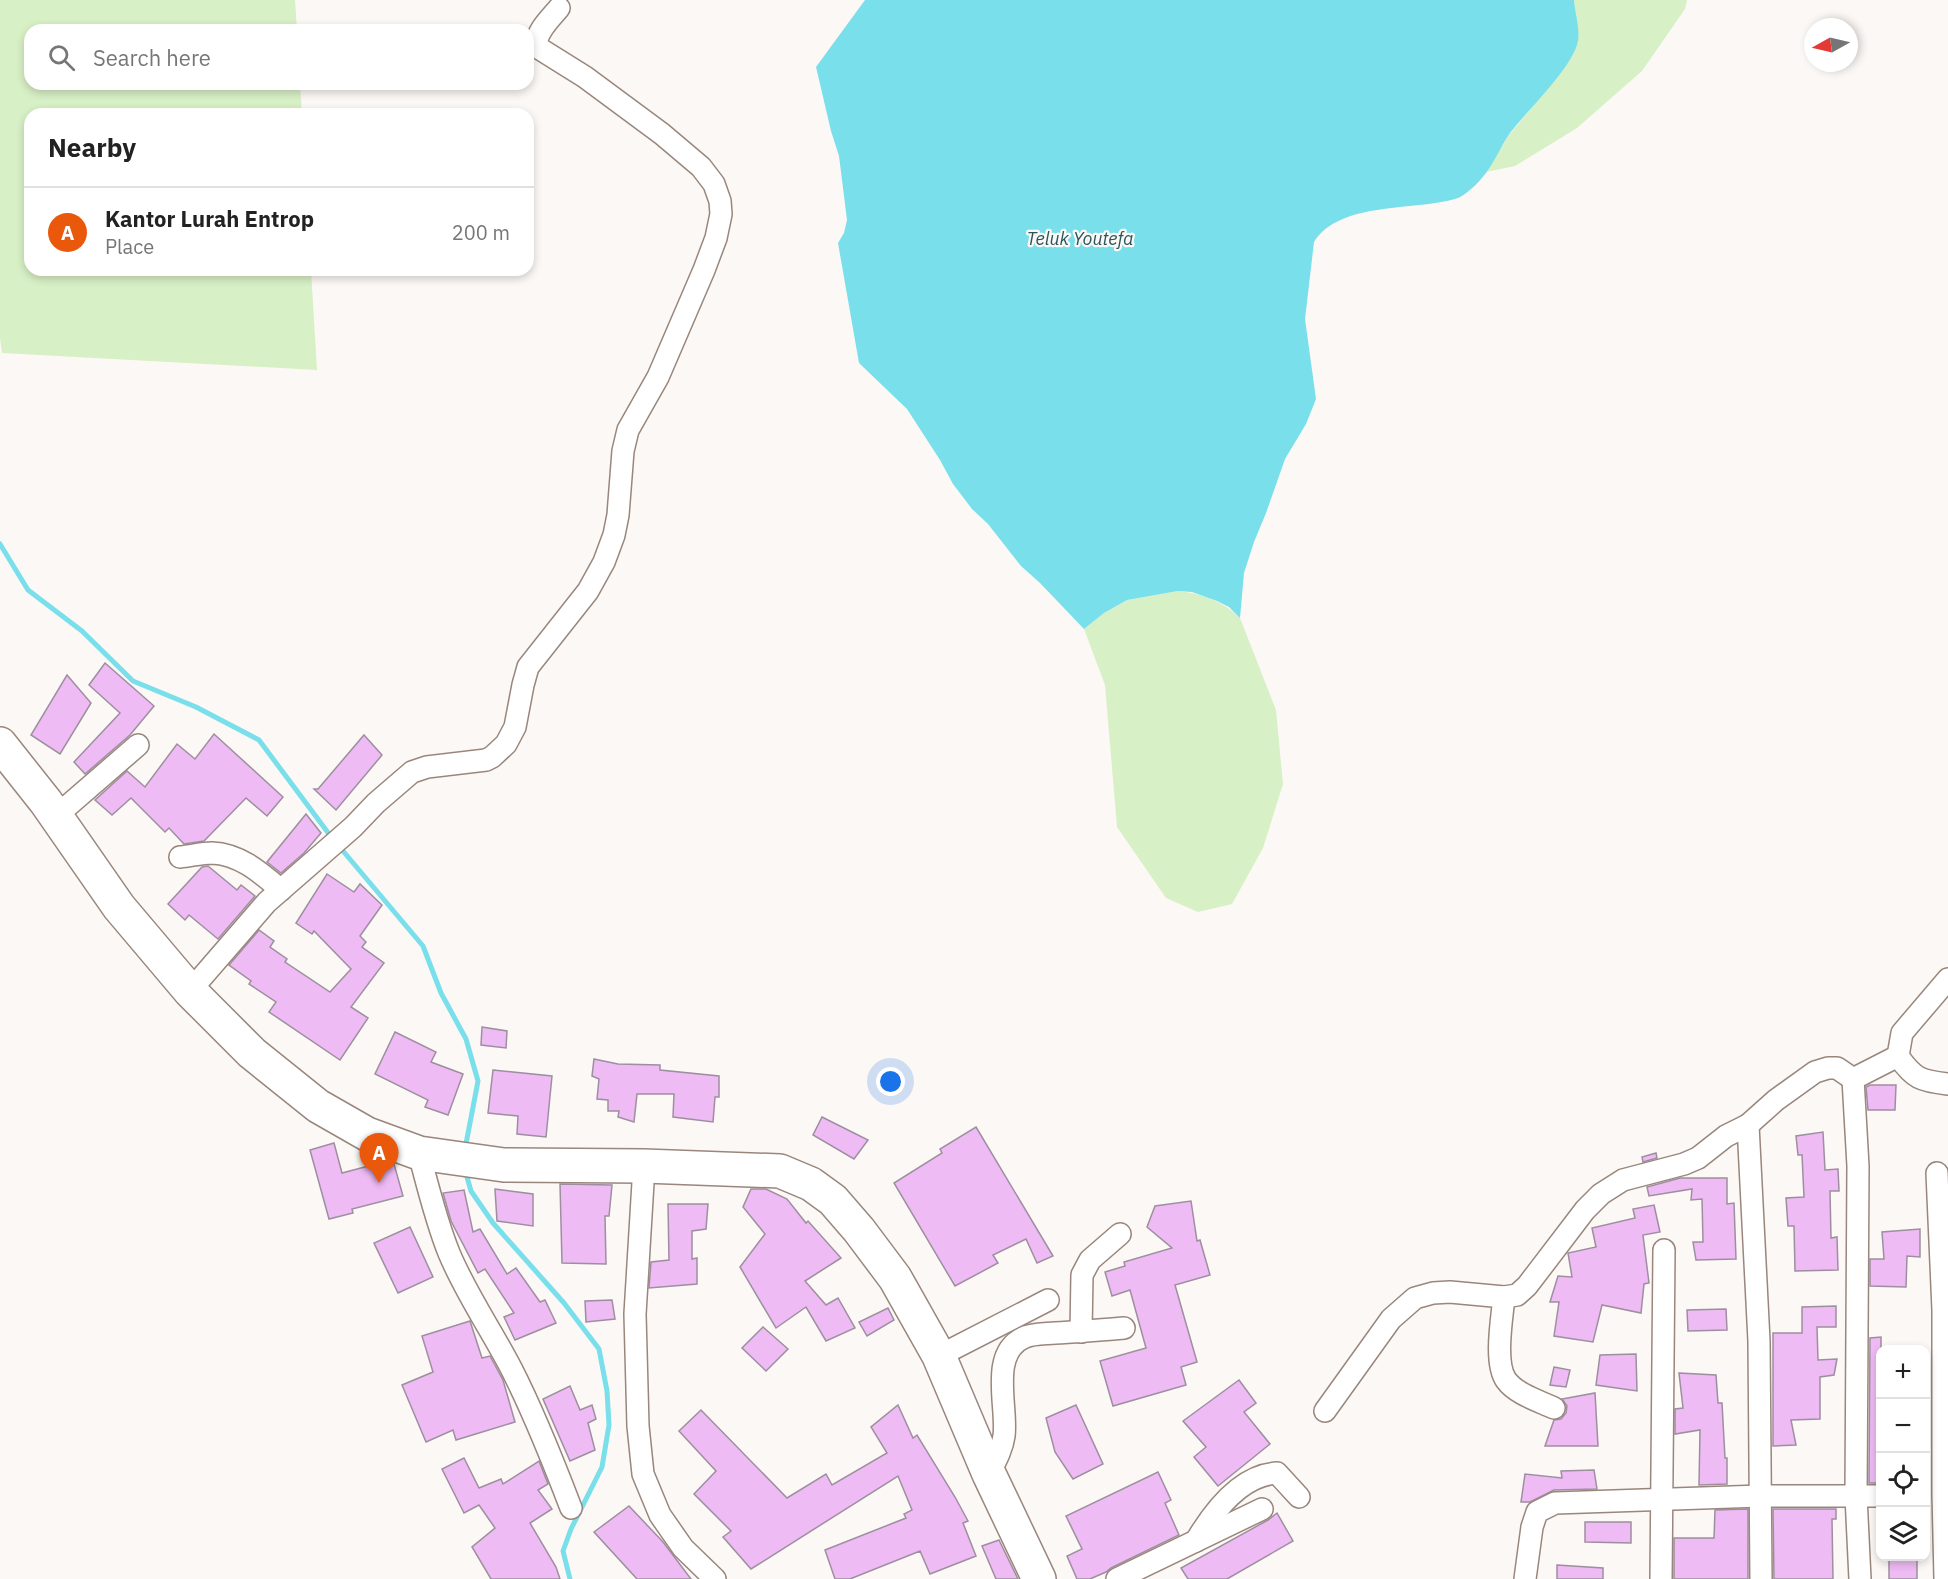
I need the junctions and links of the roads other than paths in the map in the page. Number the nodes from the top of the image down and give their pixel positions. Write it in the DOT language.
graph roads {
  1 [pos="559,8"];
  2 [pos="0,744"];
  3 [pos="138,745"];
  4 [pos="56,816"];
  5 [pos="180,857"];
  6 [pos="287,884"];
  7 [pos="1948,979"];
  8 [pos="190,991"];
  9 [pos="1898,1056"];
  10 [pos="1853,1079"];
  11 [pos="1948,1084"];
  12 [pos="1748,1125"];
  13 [pos="419,1153"];
  14 [pos="644,1166"];
  15 [pos="1937,1173"];
  16 [pos="1120,1234"];
  17 [pos="1664,1250"];
  18 [pos="1504,1298"];
  19 [pos="1048,1300"];
  20 [pos="1124,1328"];
  21 [pos="1082,1332"];
  22 [pos="939,1356"];
  23 [pos="1554,1408"];
  24 [pos="1325,1411"];
  25 [pos="989,1474"];
  26 [pos="1761,1496"];
  27 [pos="1856,1496"];
  28 [pos="1876,1496"];
  29 [pos="1940,1496"];
  30 [pos="1299,1497"];
  31 [pos="1662,1500"];
  32 [pos="571,1508"];
  33 [pos="1262,1509"];
  34 [pos="1195,1541"];
  35 [pos="715,1579"];
  36 [pos="1039,1579"];
  37 [pos="1118,1579"];
  38 [pos="1525,1579"];
  39 [pos="1661,1579"];
  40 [pos="1761,1579"];
  41 [pos="1860,1579"];
  42 [pos="1945,1579"];
  1 -- 6 [label="street"];
  2 -- 4 [label="highway"];
  3 -- 4 [label="street"];
  4 -- 8 [label="highway"];
  5 -- 6 [label="street"];
  6 -- 8 [label="street"];
  7 -- 9 [label="street"];
  8 -- 13 [label="highway"];
  9 -- 10 [label="street"];
  9 -- 11 [label="street"];
  10 -- 12 [label="street"];
  10 -- 27 [label="street"];
  12 -- 18 [label="street"];
  12 -- 26 [label="street"];
  13 -- 14 [label="highway"];
  13 -- 32 [label="street"];
  14 -- 22 [label="highway"];
  14 -- 35 [label="street"];
  15 -- 29 [label="street"];
  16 -- 21 [label="street"];
  17 -- 31 [label="street"];
  18 -- 23 [label="street"];
  18 -- 24 [label="street"];
  19 -- 22 [label="street"];
  20 -- 21 [label="street"];
  21 -- 25 [label="street"];
  22 -- 25 [label="highway"];
  25 -- 36 [label="highway"];
  26 -- 27 [label="street"];
  26 -- 31 [label="street"];
  26 -- 40 [label="street"];
  27 -- 28 [label="street"];
  27 -- 41 [label="street"];
  29 -- 42 [label="street"];
  30 -- 34 [label="street"];
  31 -- 38 [label="street"];
  31 -- 39 [label="street"];
  33 -- 34 [label="street"];
  34 -- 37 [label="street"];
}
